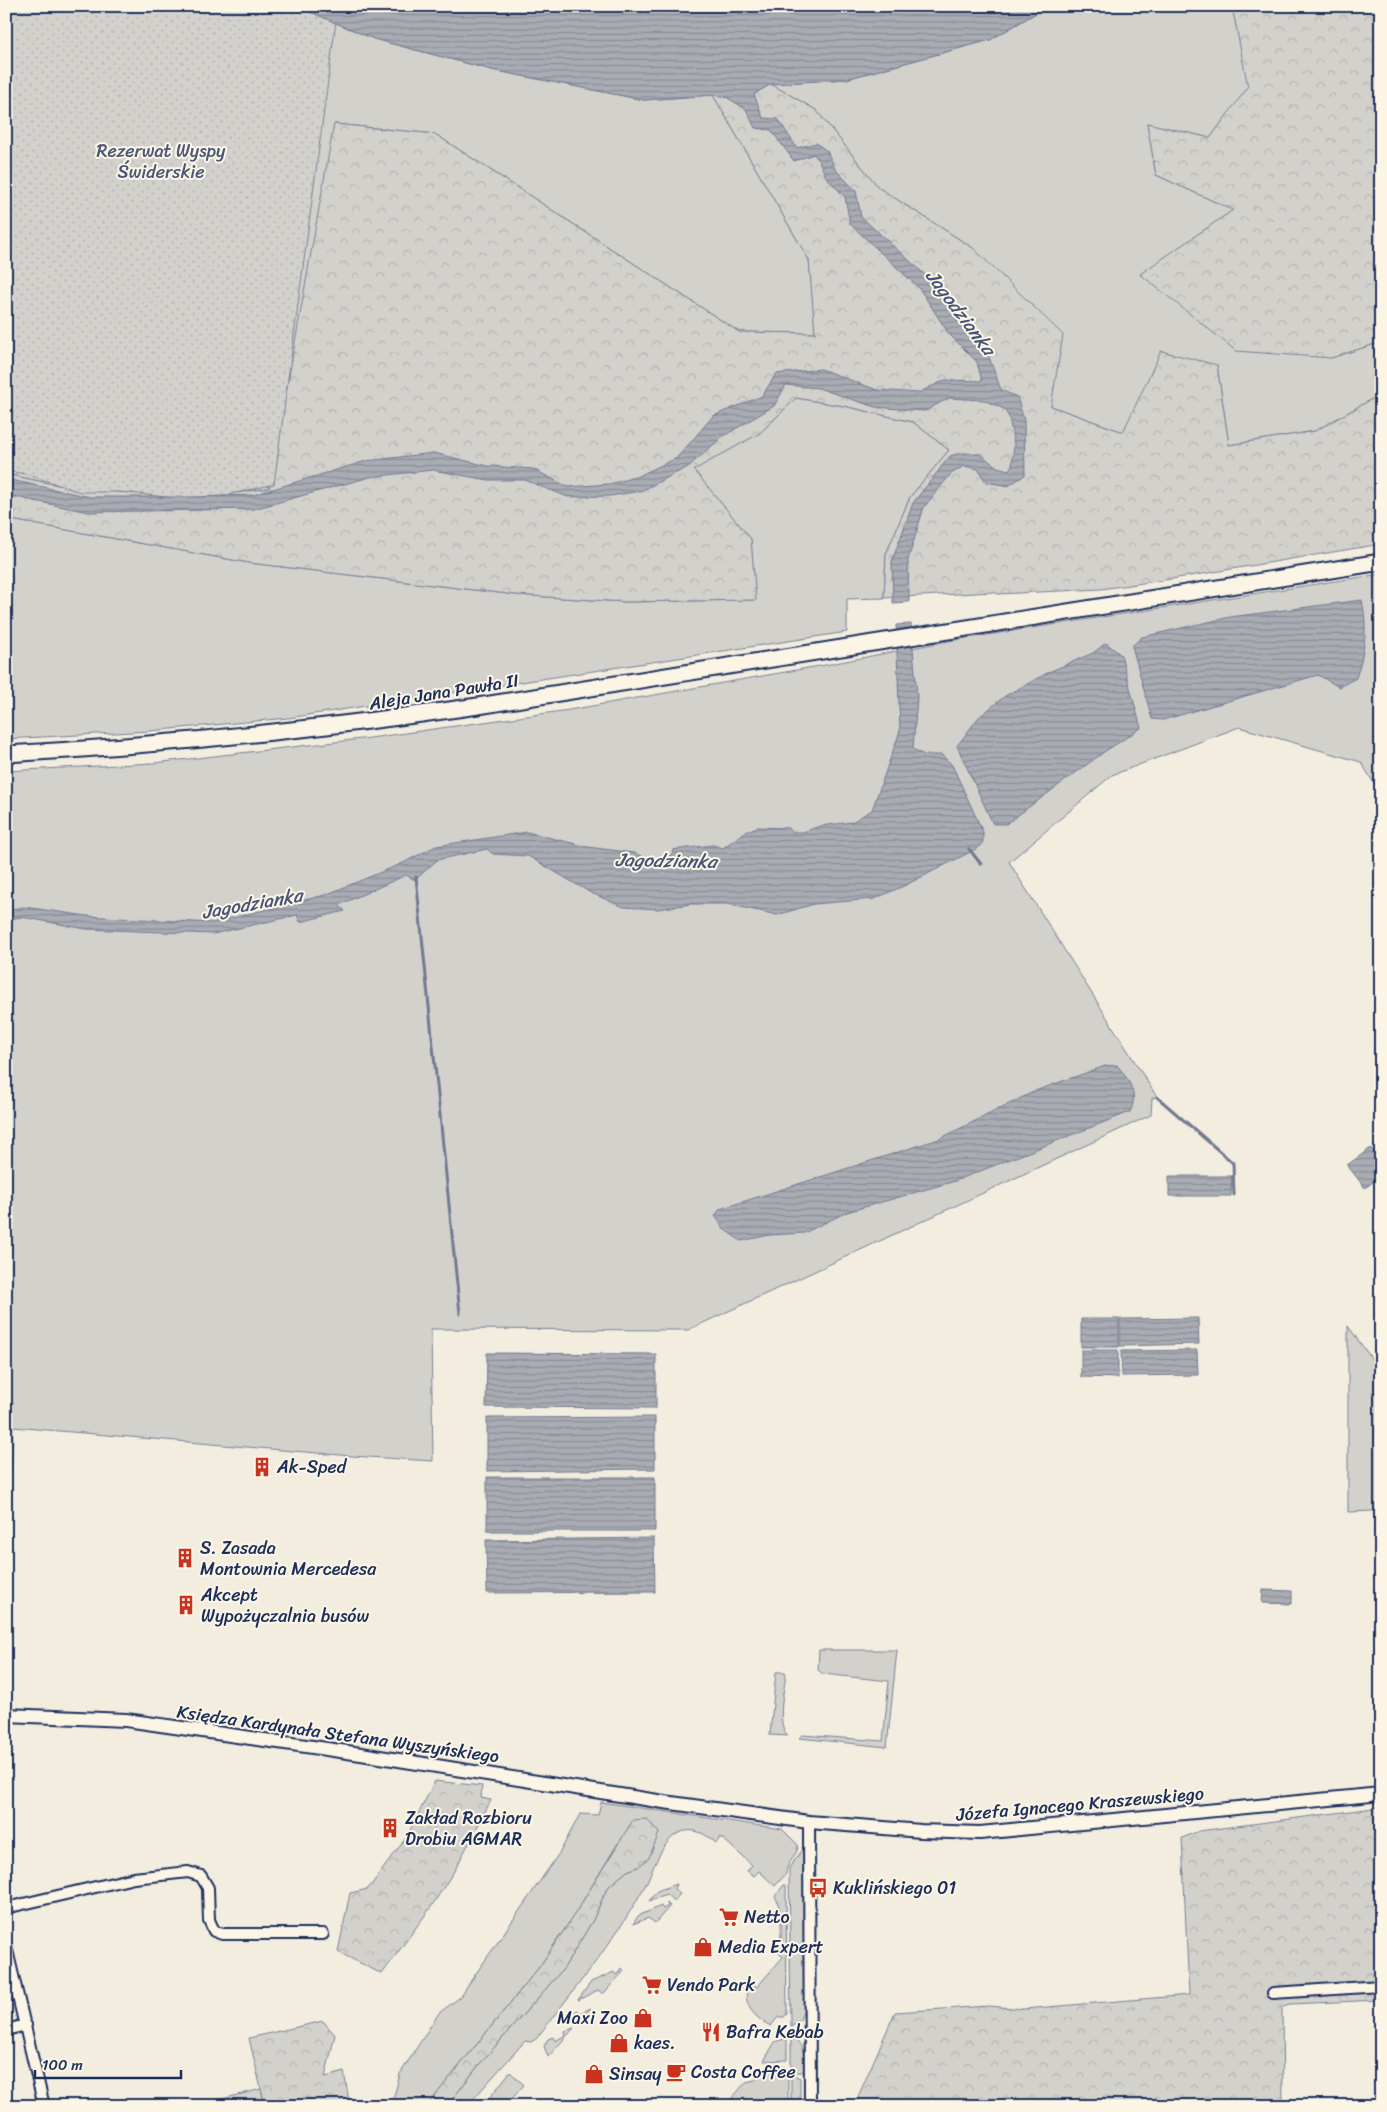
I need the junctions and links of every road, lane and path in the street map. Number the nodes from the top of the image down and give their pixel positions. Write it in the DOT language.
graph roads {
  1 [pos="1381,562"];
  2 [pos="6,754"];
  3 [pos="6,1715"];
  4 [pos="1381,1794"];
  5 [pos="664,1802"];
  6 [pos="809,1822"];
  7 [pos="6,1908"];
  8 [pos="323,1934"];
  9 [pos="6,1946"];
  10 [pos="1381,1986"];
  11 [pos="1274,1993"];
  12 [pos="26,2025"];
  13 [pos="6,2030"];
  14 [pos="44,2106"];
  15 [pos="810,2106"];
  1 -- 2 [label="main road, Aleja Jana Pawła II"];
  3 -- 5 [label="street, Księdza Kardynała Stefana Wyszyńskiego"];
  4 -- 6 [label="street, Józefa Ignacego Kraszewskiego"];
  5 -- 6 [label="street, Józefa Ignacego Kraszewskiego"];
  6 -- 15 [label="street"];
  7 -- 8 [label="street"];
  9 -- 12 [label="street"];
  10 -- 11 [label="street"];
  12 -- 13 [label="street"];
  12 -- 14 [label="street"];
}
